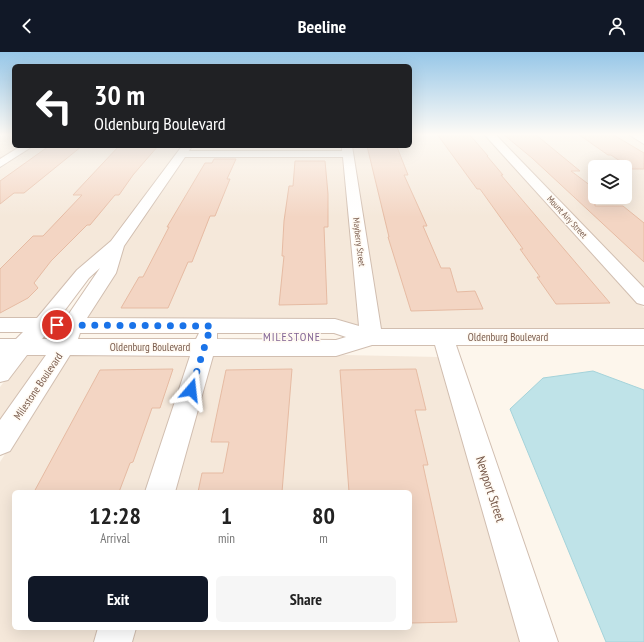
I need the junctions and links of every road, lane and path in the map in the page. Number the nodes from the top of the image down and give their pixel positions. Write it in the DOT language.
graph roads {
  1 [pos="176,162"];
  2 [pos="349,162"];
  3 [pos="515,162"];
  4 [pos="117,244"];
  5 [pos="644,299"];
  6 [pos="0,325"];
  7 [pos="43,325"];
  8 [pos="72,325"];
  9 [pos="208,337"];
  10 [pos="371,337"];
  11 [pos="443,337"];
  12 [pos="644,337"];
  13 [pos="10,347"];
  14 [pos="64,347"];
  15 [pos="0,373"];
  16 [pos="0,442"];
  17 [pos="161,490"];
  18 [pos="116,630"];
  19 [pos="113,642"];
  20 [pos="539,642"];
  1 -- 4 [label="street, Milestone Boulevard"];
  2 -- 10 [label="street, Mayberry Street"];
  3 -- 5 [label="street, Mount Airy Street"];
  4 -- 7 [label="street, Milestone Boulevard"];
  4 -- 8 [label="street, Milestone Boulevard"];
  6 -- 7 [label="street, Oldenburg Boulevard"];
  7 -- 8 [label="street, Oldenburg Boulevard"];
  7 -- 13 [label="street, Milestone Boulevard"];
  8 -- 9 [label="street, Oldenburg Boulevard"];
  8 -- 14 [label="street, Milestone Boulevard"];
  9 -- 10 [label="street, Oldenburg Boulevard"];
  9 -- 14 [label="street, Oldenburg Boulevard"];
  9 -- 17 [label="street"];
  10 -- 11 [label="street, Oldenburg Boulevard"];
  11 -- 12 [label="street, Oldenburg Boulevard"];
  11 -- 20 [label="street, Newport Street"];
  13 -- 14 [label="street, Oldenburg Boulevard"];
  13 -- 15 [label="street, Milestone Boulevard"];
  14 -- 16 [label="street, Milestone Boulevard"];
  18 -- 19 [label="street"];
}
